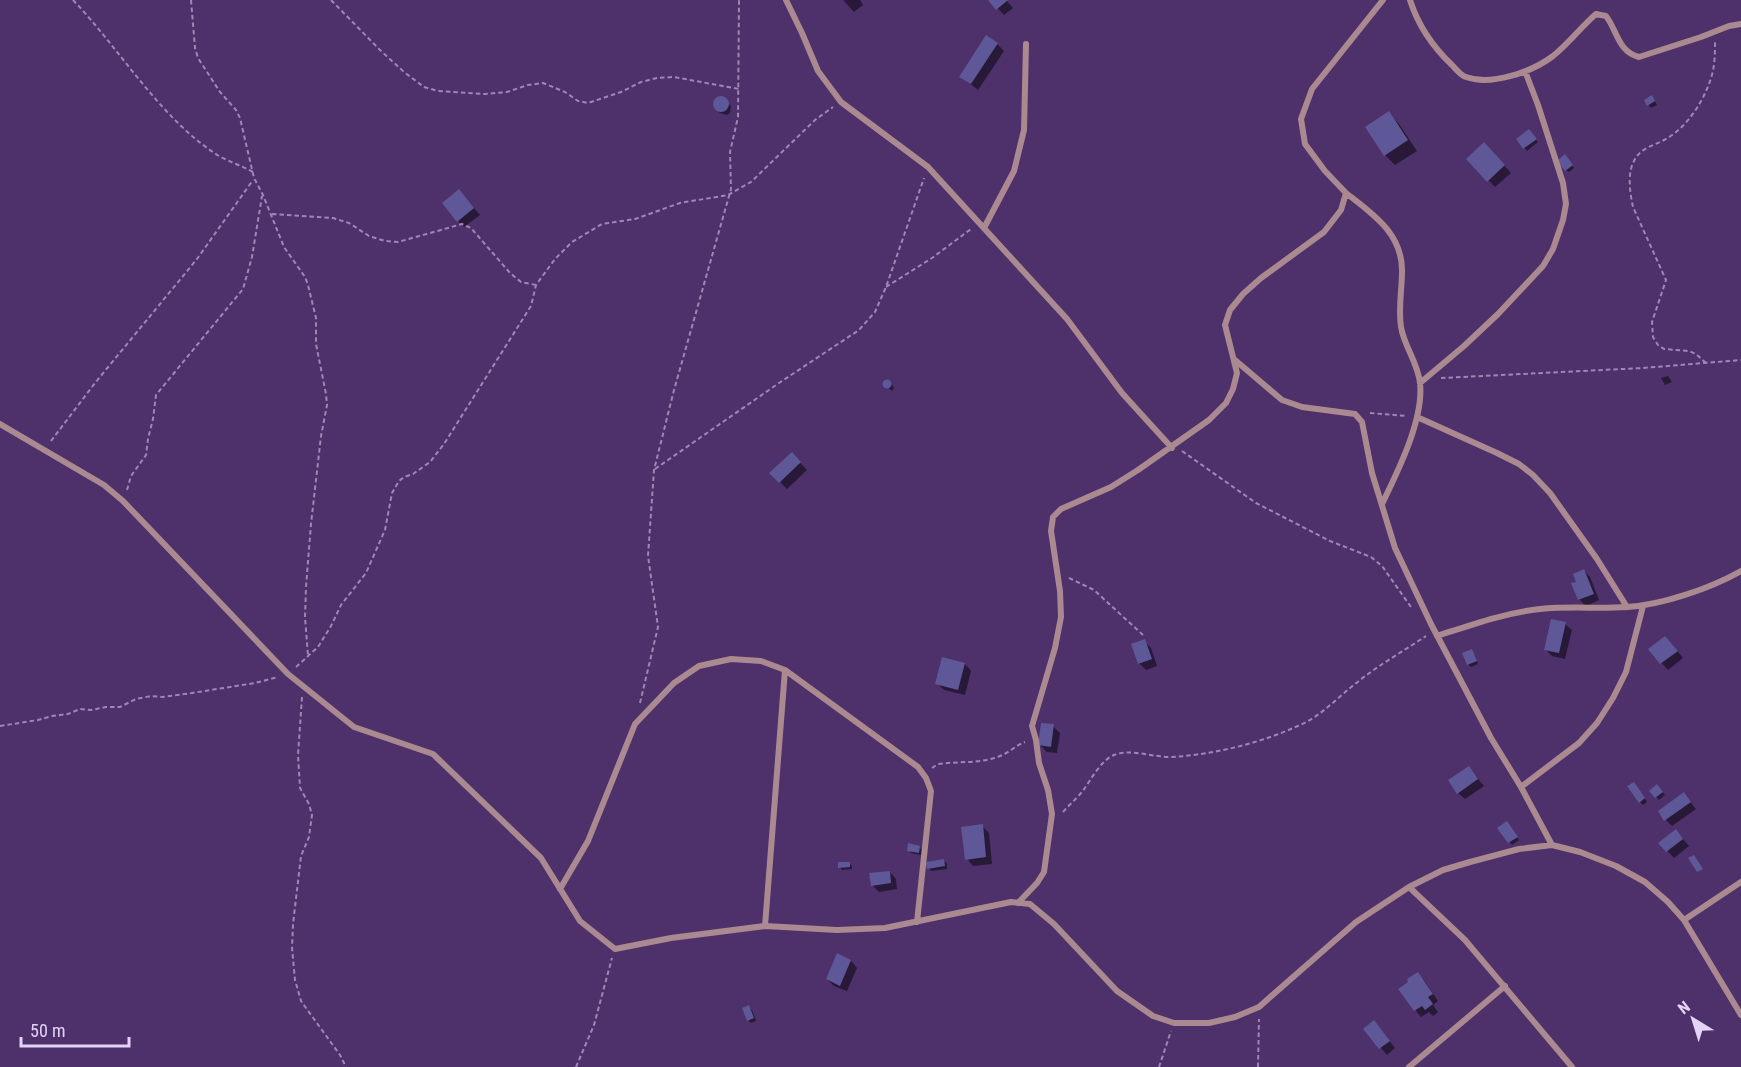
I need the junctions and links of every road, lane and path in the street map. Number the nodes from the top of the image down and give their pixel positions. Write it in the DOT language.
graph roads {
  1 [pos="73,0"];
  2 [pos="191,0"];
  3 [pos="331,0"];
  4 [pos="739,0"];
  5 [pos="786,0"];
  6 [pos="1383,0"];
  7 [pos="1410,0"];
  8 [pos="1741,24"];
  9 [pos="1716,32"];
  10 [pos="1026,44"];
  11 [pos="1525,71"];
  12 [pos="739,89"];
  13 [pos="841,102"];
  14 [pos="928,166"];
  15 [pos="253,172"];
  16 [pos="254,178"];
  17 [pos="1346,193"];
  18 [pos="262,195"];
  19 [pos="728,195"];
  20 [pos="271,214"];
  21 [pos="982,225"];
  22 [pos="536,285"];
  23 [pos="886,287"];
  24 [pos="1234,359"];
  25 [pos="1741,360"];
  26 [pos="1706,363"];
  27 [pos="1423,380"];
  28 [pos="1355,414"];
  29 [pos="1417,417"];
  30 [pos="0,424"];
  31 [pos="1174,447"];
  32 [pos="44,450"];
  33 [pos="654,470"];
  34 [pos="123,501"];
  35 [pos="1382,505"];
  36 [pos="1741,571"];
  37 [pos="1056,572"];
  38 [pos="1643,606"];
  39 [pos="1627,607"];
  40 [pos="1414,611"];
  41 [pos="1436,633"];
  42 [pos="1143,635"];
  43 [pos="308,656"];
  44 [pos="785,670"];
  45 [pos="288,674"];
  46 [pos="303,685"];
  47 [pos="640,702"];
  48 [pos="0,726"];
  49 [pos="1036,740"];
  50 [pos="926,778"];
  51 [pos="1521,788"];
  52 [pos="1059,818"];
  53 [pos="1552,845"];
  54 [pos="1741,882"];
  55 [pos="1409,887"];
  56 [pos="560,889"];
  57 [pos="1018,903"];
  58 [pos="1684,920"];
  59 [pos="917,922"];
  60 [pos="765,926"];
  61 [pos="615,949"];
  62 [pos="1505,986"];
  63 [pos="1259,1007"];
  64 [pos="1741,1015"];
  65 [pos="1174,1023"];
  66 [pos="346,1067"];
  67 [pos="577,1067"];
  68 [pos="1159,1067"];
  69 [pos="1258,1067"];
  70 [pos="1409,1067"];
  71 [pos="1572,1067"];
  1 -- 15 [label="path"];
  2 -- 15 [label="path"];
  3 -- 12 [label="path"];
  4 -- 12 [label="path"];
  5 -- 13 [label="street"];
  6 -- 17 [label="street"];
  7 -- 11 [label="street"];
  8 -- 9 [label="street"];
  9 -- 11 [label="street"];
  9 -- 26 [label="path"];
  10 -- 21 [label="street"];
  11 -- 27 [label="street"];
  12 -- 19 [label="path"];
  13 -- 14 [label="street"];
  13 -- 19 [label="path"];
  14 -- 21 [label="street"];
  14 -- 23 [label="path"];
  15 -- 16 [label="path"];
  16 -- 18 [label="path"];
  16 -- 32 [label="path"];
  17 -- 24 [label="street"];
  17 -- 27 [label="street"];
  18 -- 20 [label="path"];
  18 -- 34 [label="path"];
  19 -- 22 [label="path"];
  19 -- 33 [label="path"];
  20 -- 22 [label="path"];
  20 -- 43 [label="path"];
  21 -- 23 [label="path"];
  21 -- 31 [label="street"];
  22 -- 43 [label="path"];
  23 -- 33 [label="path"];
  24 -- 28 [label="street"];
  24 -- 31 [label="street"];
  25 -- 26 [label="path"];
  26 -- 27 [label="path"];
  27 -- 29 [label="street"];
  28 -- 29 [label="path"];
  28 -- 35 [label="street"];
  29 -- 35 [label="street"];
  29 -- 39 [label="street"];
  30 -- 32 [label="street"];
  31 -- 37 [label="street"];
  31 -- 40 [label="path"];
  32 -- 34 [label="street"];
  33 -- 47 [label="path"];
  34 -- 45 [label="street"];
  35 -- 41 [label="street"];
  36 -- 38 [label="street"];
  37 -- 42 [label="path"];
  37 -- 49 [label="street"];
  38 -- 39 [label="street"];
  38 -- 51 [label="street"];
  39 -- 41 [label="street"];
  41 -- 51 [label="street"];
  41 -- 52 [label="path"];
  43 -- 45 [label="path"];
  44 -- 50 [label="street"];
  44 -- 56 [label="street"];
  44 -- 60 [label="street"];
  45 -- 46 [label="street"];
  45 -- 48 [label="path"];
  46 -- 56 [label="street"];
  46 -- 66 [label="path"];
  49 -- 50 [label="path"];
  49 -- 57 [label="street"];
  50 -- 59 [label="street"];
  51 -- 53 [label="street"];
  53 -- 55 [label="street"];
  53 -- 58 [label="street"];
  54 -- 58 [label="street"];
  55 -- 62 [label="street"];
  55 -- 63 [label="street"];
  56 -- 61 [label="street"];
  57 -- 59 [label="street"];
  57 -- 65 [label="street"];
  58 -- 64 [label="street"];
  59 -- 60 [label="street"];
  60 -- 61 [label="street"];
  61 -- 67 [label="path"];
  62 -- 70 [label="street"];
  62 -- 71 [label="street"];
  63 -- 65 [label="street"];
  63 -- 69 [label="path"];
  65 -- 68 [label="path"];
}
